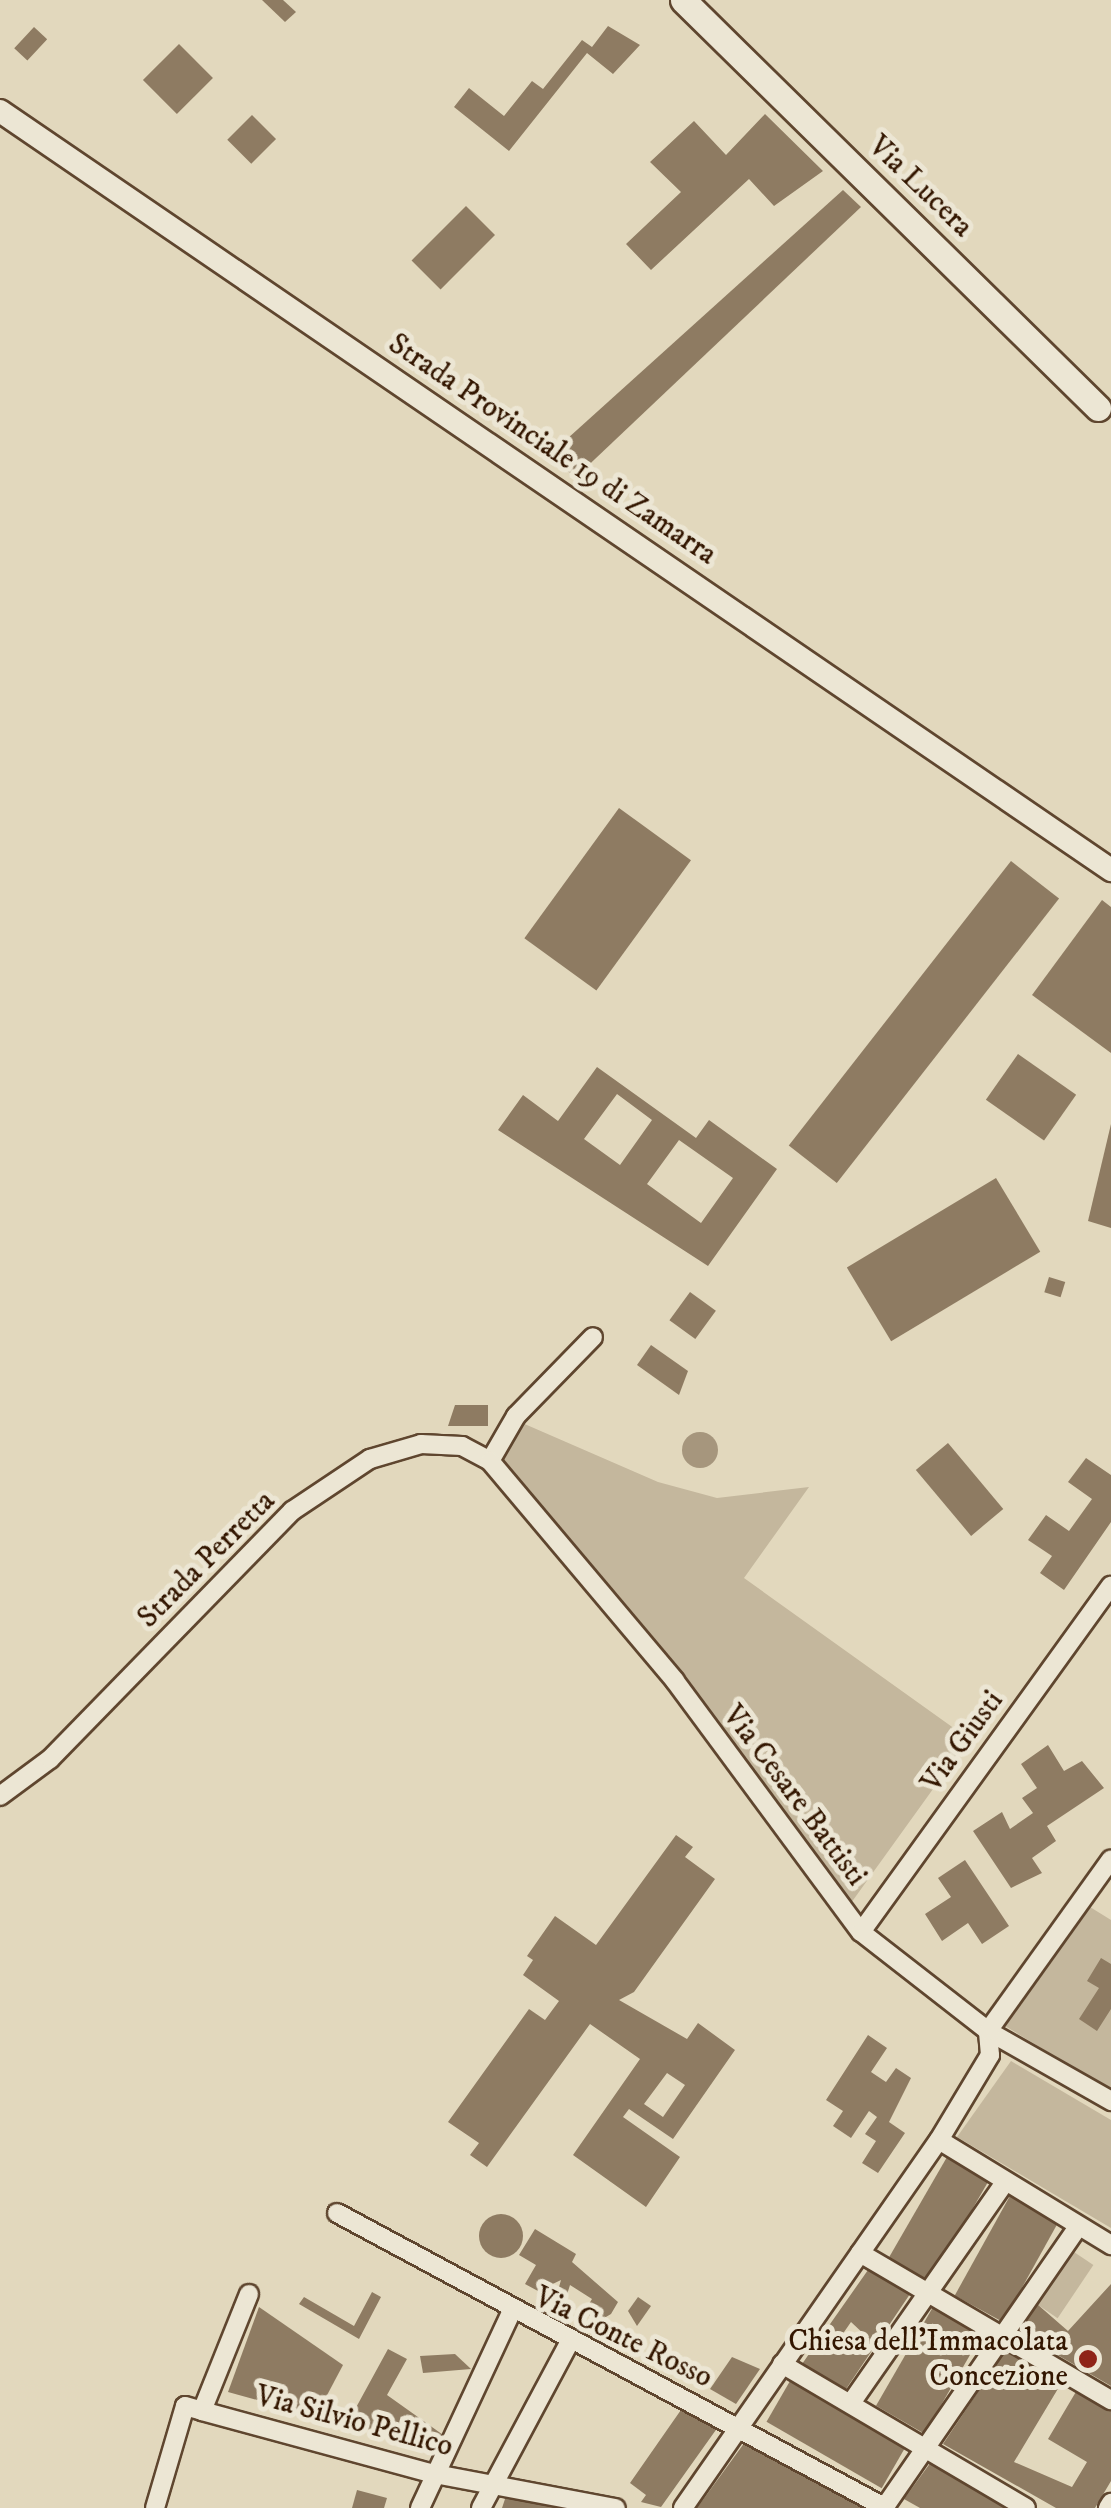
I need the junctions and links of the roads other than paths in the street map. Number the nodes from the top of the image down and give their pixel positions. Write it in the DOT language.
graph roads {
  1 [pos="683,0"];
  2 [pos="0,111"];
  3 [pos="1107,409"];
  4 [pos="1111,870"];
  5 [pos="593,1337"];
  6 [pos="490,1461"];
  7 [pos="1111,1586"];
  8 [pos="0,1796"];
  9 [pos="1111,1859"];
  10 [pos="1105,1880"];
  11 [pos="860,1932"];
  12 [pos="988,2031"];
  13 [pos="1111,2101"];
  14 [pos="939,2140"];
  15 [pos="1006,2182"];
  16 [pos="338,2213"];
  17 [pos="1078,2227"];
  18 [pos="1111,2245"];
  19 [pos="860,2253"];
  20 [pos="929,2293"];
  21 [pos="250,2294"];
  22 [pos="511,2313"];
  23 [pos="1001,2335"];
  24 [pos="568,2345"];
  25 [pos="782,2364"];
  26 [pos="1111,2400"];
  27 [pos="852,2403"];
  28 [pos="202,2410"];
  29 [pos="740,2426"];
  30 [pos="926,2446"];
  31 [pos="430,2473"];
  32 [pos="488,2484"];
  33 [pos="580,2504"];
  34 [pos="156,2508"];
  35 [pos="420,2508"];
  36 [pos="481,2508"];
  37 [pos="616,2508"];
  38 [pos="684,2508"];
  39 [pos="885,2508"];
  40 [pos="1026,2508"];
  1 -- 3 [label="main road, Via Lucera"];
  2 -- 4 [label="street, Strada Provinciale 19 di Zamarra"];
  5 -- 6 [label="street"];
  6 -- 8 [label="street, Strada Perretta"];
  6 -- 11 [label="street, Via Cesare Battisti"];
  7 -- 11 [label="street, Via Giusti"];
  9 -- 10 [label="street"];
  10 -- 12 [label="street"];
  11 -- 12 [label="street, Via Cesare Battisti"];
  12 -- 13 [label="street, Via Cesare Battisti"];
  12 -- 14 [label="street"];
  14 -- 15 [label="street"];
  14 -- 19 [label="street"];
  15 -- 17 [label="street"];
  15 -- 20 [label="street"];
  16 -- 22 [label="street, Via Conte Rosso"];
  17 -- 18 [label="street"];
  17 -- 23 [label="street"];
  19 -- 20 [label="street"];
  19 -- 25 [label="street"];
  20 -- 23 [label="street"];
  20 -- 27 [label="street"];
  21 -- 28 [label="street, Via Silvio Pellico"];
  22 -- 24 [label="street, Via Conte Rosso"];
  22 -- 31 [label="street"];
  23 -- 26 [label="street"];
  23 -- 30 [label="street"];
  24 -- 29 [label="street, Via Conte Rosso"];
  24 -- 32 [label="street"];
  25 -- 27 [label="street"];
  25 -- 29 [label="street"];
  27 -- 30 [label="street"];
  28 -- 31 [label="street, Via Silvio Pellico"];
  28 -- 34 [label="street"];
  29 -- 38 [label="street"];
  29 -- 39 [label="street, Via Conte Rosso"];
  30 -- 39 [label="street"];
  30 -- 40 [label="street"];
  31 -- 32 [label="street, Via Silvio Pellico"];
  31 -- 35 [label="street"];
  32 -- 33 [label="street, Via Silvio Pellico"];
  32 -- 36 [label="street"];
  33 -- 37 [label="street, Via Silvio Pellico"];
}
